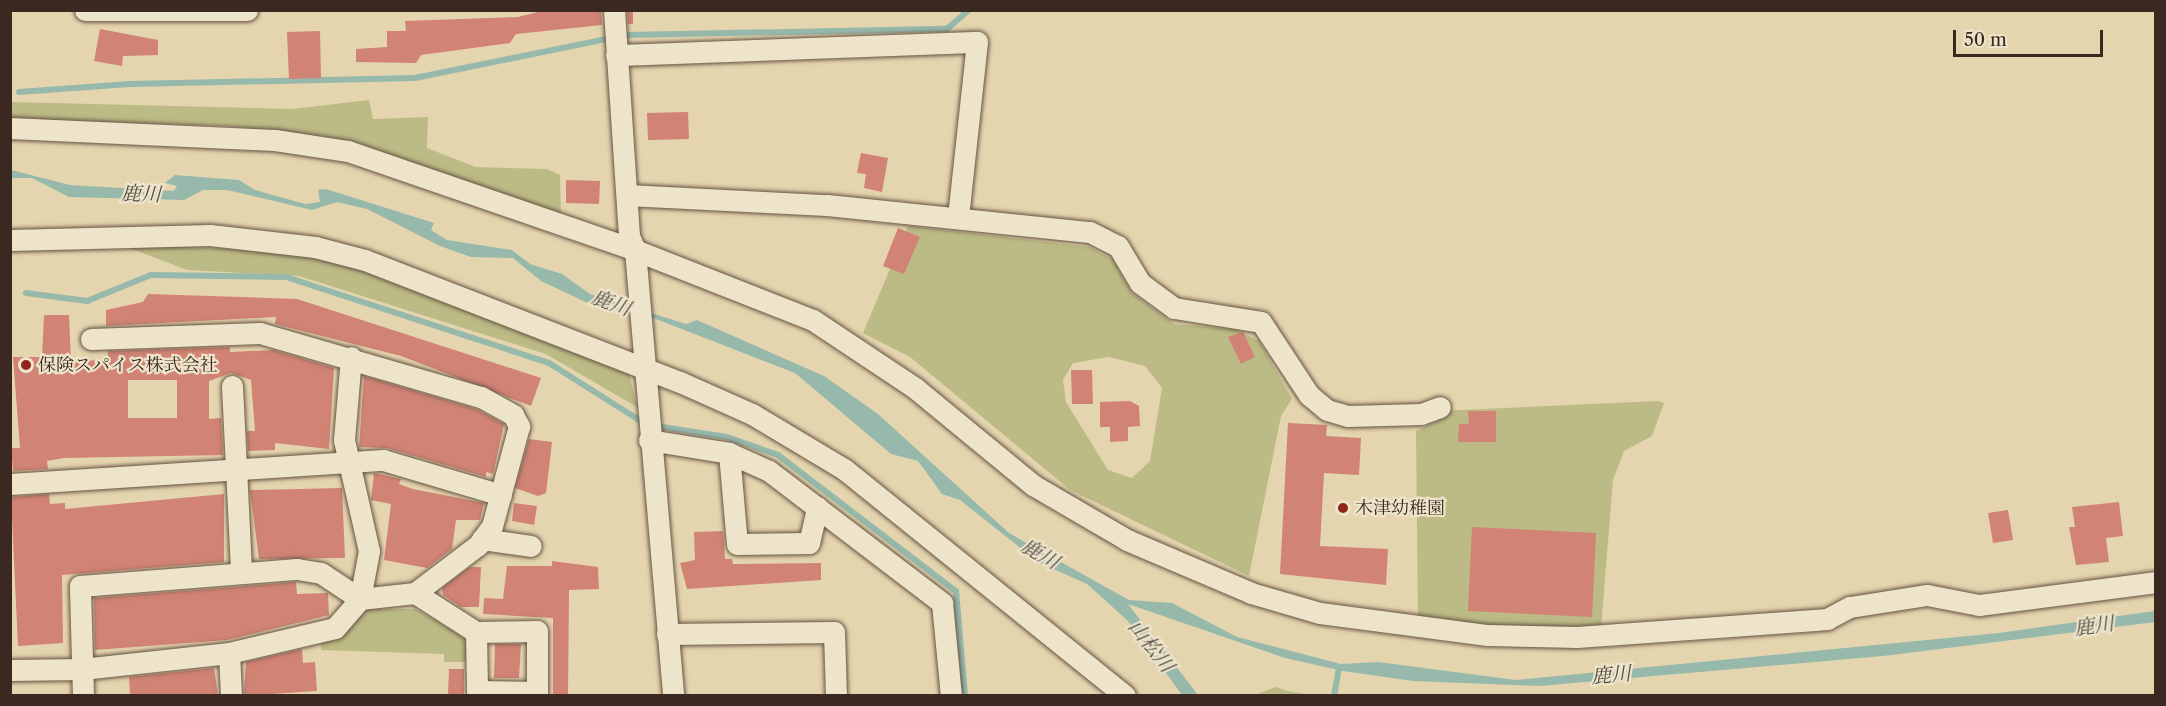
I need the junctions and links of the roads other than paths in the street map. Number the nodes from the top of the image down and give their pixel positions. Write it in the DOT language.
graph roads {
  1 [pos="85,10"];
  2 [pos="247,10"];
  3 [pos="615,35"];
  4 [pos="10,128"];
  5 [pos="627,195"];
  6 [pos="958,216"];
  7 [pos="10,240"];
  8 [pos="635,259"];
  9 [pos="91,339"];
  10 [pos="351,357"];
  11 [pos="641,361"];
  12 [pos="232,386"];
  13 [pos="1440,407"];
  14 [pos="649,440"];
  15 [pos="729,453"];
  16 [pos="350,465"];
  17 [pos="234,472"];
  18 [pos="10,484"];
  19 [pos="501,495"];
  20 [pos="817,507"];
  21 [pos="482,539"];
  22 [pos="531,546"];
  23 [pos="241,572"];
  24 [pos="2156,582"];
  25 [pos="415,593"];
  26 [pos="360,599"];
  27 [pos="476,632"];
  28 [pos="667,634"];
  29 [pos="229,653"];
  30 [pos="82,669"];
  31 [pos="10,670"];
  32 [pos="83,696"];
  33 [pos="231,696"];
  34 [pos="673,696"];
  35 [pos="836,696"];
  36 [pos="951,696"];
  37 [pos="1125,696"];
  1 -- 2 [label="street"];
  3 -- 5 [label="street"];
  3 -- 6 [label="street"];
  4 -- 8 [label="street"];
  5 -- 6 [label="street"];
  5 -- 8 [label="street"];
  6 -- 13 [label="street"];
  7 -- 11 [label="street"];
  8 -- 11 [label="street"];
  8 -- 24 [label="street"];
  9 -- 10 [label="street"];
  10 -- 16 [label="street"];
  10 -- 19 [label="street"];
  11 -- 14 [label="street"];
  11 -- 37 [label="street"];
  12 -- 17 [label="street"];
  14 -- 15 [label="street"];
  14 -- 28 [label="street"];
  15 -- 20 [label="street"];
  15 -- 20 [label="street"];
  16 -- 17 [label="street"];
  16 -- 19 [label="street"];
  16 -- 26 [label="street"];
  17 -- 18 [label="street"];
  17 -- 23 [label="street"];
  19 -- 21 [label="street"];
  20 -- 36 [label="street"];
  21 -- 22 [label="street"];
  21 -- 25 [label="street"];
  23 -- 26 [label="street"];
  23 -- 30 [label="street"];
  25 -- 26 [label="street"];
  25 -- 27 [label="street"];
  26 -- 29 [label="street"];
  28 -- 34 [label="street"];
  28 -- 35 [label="street"];
  29 -- 30 [label="street"];
  29 -- 33 [label="street"];
  30 -- 31 [label="street"];
  30 -- 32 [label="street"];
}
